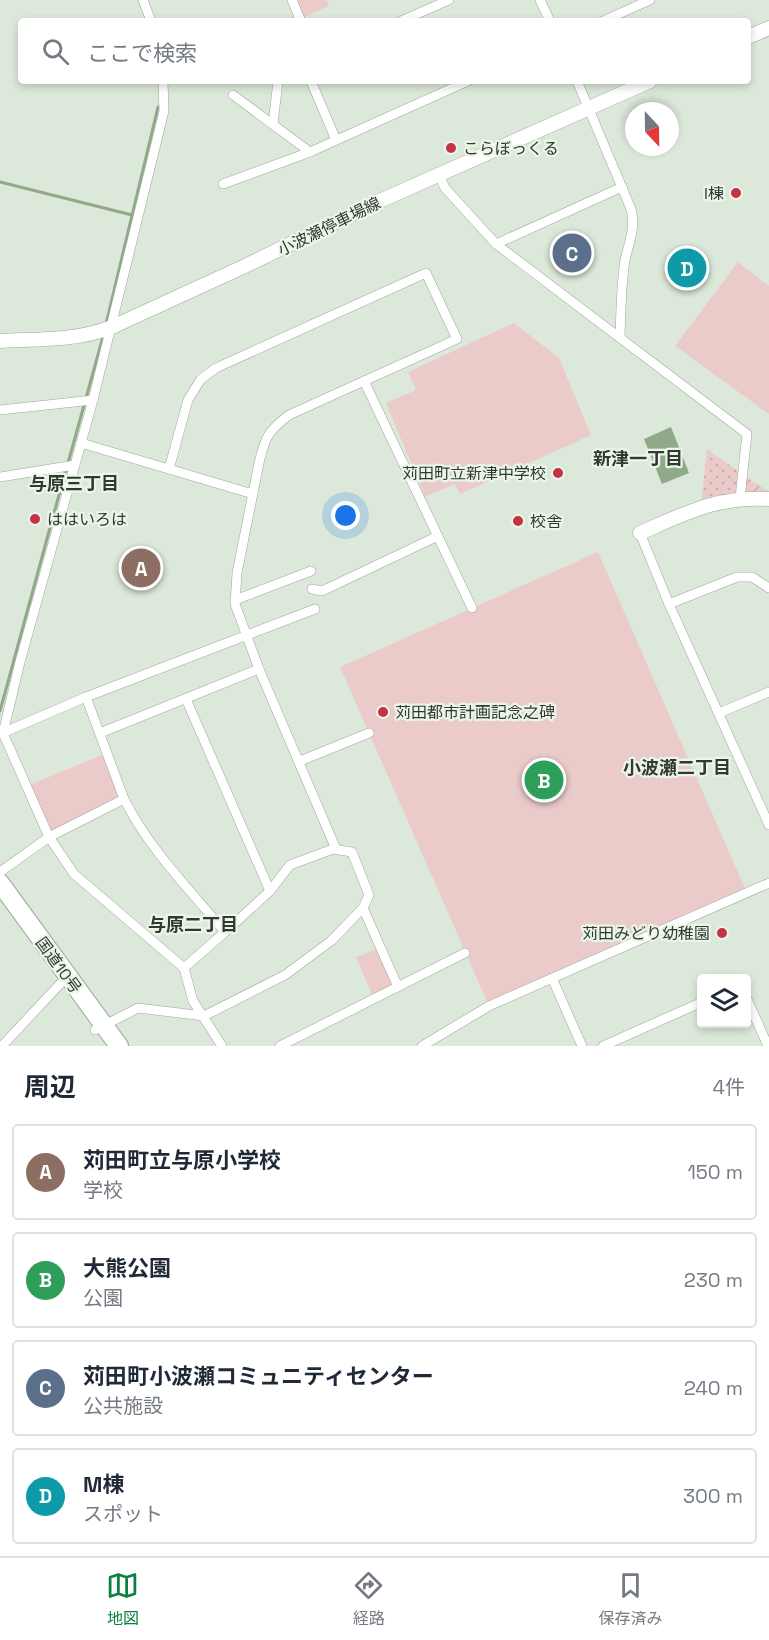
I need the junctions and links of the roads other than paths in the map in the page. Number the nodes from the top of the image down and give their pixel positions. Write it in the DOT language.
graph roads {
  1 [pos="143,0"];
  2 [pos="292,0"];
  3 [pos="449,0"];
  4 [pos="540,0"];
  5 [pos="650,0"];
  6 [pos="149,18"];
  7 [pos="300,18"];
  8 [pos="408,18"];
  9 [pos="549,18"];
  10 [pos="610,18"];
  11 [pos="769,28"];
  12 [pos="751,36"];
  13 [pos="163,84"];
  14 [pos="278,84"];
  15 [pos="312,84"];
  16 [pos="461,84"];
  17 [pos="577,84"];
  18 [pos="643,84"];
  19 [pos="233,95"];
  20 [pos="589,108"];
  21 [pos="273,124"];
  22 [pos="336,140"];
  23 [pos="310,152"];
  24 [pos="439,175"];
  25 [pos="223,184"];
  26 [pos="622,187"];
  27 [pos="496,244"];
  28 [pos="112,327"];
  29 [pos="620,336"];
  30 [pos="0,341"];
  31 [pos="364,381"];
  32 [pos="93,400"];
  33 [pos="0,410"];
  34 [pos="81,443"];
  35 [pos="75,465"];
  36 [pos="169,469"];
  37 [pos="0,477"];
  38 [pos="253,494"];
  39 [pos="740,498"];
  40 [pos="769,499"];
  41 [pos="640,533"];
  42 [pos="438,536"];
  43 [pos="311,571"];
  44 [pos="769,588"];
  45 [pos="312,589"];
  46 [pos="235,600"];
  47 [pos="669,604"];
  48 [pos="472,608"];
  49 [pos="315,609"];
  50 [pos="247,634"];
  51 [pos="259,669"];
  52 [pos="769,692"];
  53 [pos="86,697"];
  54 [pos="186,699"];
  55 [pos="718,713"];
  56 [pos="100,733"];
  57 [pos="369,733"];
  58 [pos="2,734"];
  59 [pos="300,761"];
  60 [pos="769,795"];
  61 [pos="124,799"];
  62 [pos="758,800"];
  63 [pos="769,825"];
  64 [pos="49,837"];
  65 [pos="336,849"];
  66 [pos="0,872"];
  67 [pos="0,883"];
  68 [pos="769,883"];
  69 [pos="270,891"];
  70 [pos="0,903"];
  71 [pos="363,909"];
  72 [pos="225,932"];
  73 [pos="465,954"];
  74 [pos="184,968"];
  75 [pos="552,978"];
  76 [pos="60,984"];
  77 [pos="398,987"];
  78 [pos="697,1004"];
  79 [pos="751,1006"];
  80 [pos="204,1016"];
  81 [pos="99,1028"];
  82 [pos="2,1046"];
  83 [pos="107,1046"];
  84 [pos="119,1046"];
  85 [pos="222,1046"];
  86 [pos="280,1046"];
  87 [pos="422,1046"];
  88 [pos="582,1046"];
  89 [pos="603,1046"];
  90 [pos="768,1046"];
  1 -- 6 [label="street"];
  2 -- 7 [label="street"];
  3 -- 8 [label="street"];
  4 -- 9 [label="street"];
  5 -- 10 [label="street"];
  11 -- 12 [label="main road"];
  13 -- 28 [label="street"];
  14 -- 21 [label="street"];
  15 -- 22 [label="street"];
  16 -- 22 [label="street"];
  17 -- 20 [label="street"];
  18 -- 20 [label="main road, 小波瀬停車場線"];
  19 -- 21 [label="street"];
  20 -- 24 [label="main road, 小波瀬停車場線"];
  20 -- 26 [label="street"];
  21 -- 23 [label="street"];
  22 -- 23 [label="street"];
  23 -- 25 [label="street"];
  24 -- 27 [label="street"];
  24 -- 28 [label="main road, 小波瀬停車場線"];
  26 -- 27 [label="street"];
  26 -- 29 [label="street"];
  27 -- 29 [label="street"];
  28 -- 30 [label="main road, 小波瀬停車場線"];
  28 -- 32 [label="street"];
  29 -- 39 [label="street"];
  31 -- 36 [label="street"];
  31 -- 38 [label="street"];
  31 -- 42 [label="street"];
  32 -- 33 [label="street"];
  32 -- 34 [label="street"];
  34 -- 35 [label="street"];
  34 -- 36 [label="street"];
  35 -- 37 [label="street"];
  35 -- 58 [label="street"];
  36 -- 38 [label="street"];
  38 -- 46 [label="street"];
  39 -- 40 [label="main road"];
  39 -- 41 [label="main road"];
  41 -- 47 [label="street"];
  42 -- 45 [label="street"];
  42 -- 48 [label="street"];
  43 -- 46 [label="street"];
  44 -- 47 [label="street"];
  46 -- 50 [label="street"];
  47 -- 55 [label="street"];
  49 -- 50 [label="street"];
  50 -- 51 [label="street"];
  50 -- 53 [label="street"];
  51 -- 54 [label="street"];
  51 -- 59 [label="street"];
  52 -- 55 [label="street"];
  53 -- 56 [label="street"];
  53 -- 58 [label="street"];
  54 -- 56 [label="street"];
  54 -- 69 [label="street"];
  55 -- 62 [label="street"];
  56 -- 61 [label="street"];
  57 -- 59 [label="street"];
  58 -- 64 [label="street"];
  59 -- 65 [label="street"];
  60 -- 62 [label="street"];
  61 -- 64 [label="street"];
  61 -- 72 [label="street"];
  62 -- 63 [label="street"];
  64 -- 66 [label="street"];
  64 -- 74 [label="street"];
  65 -- 69 [label="street"];
  65 -- 71 [label="street"];
  67 -- 81 [label="highway, 国道10号"];
  68 -- 75 [label="street"];
  69 -- 72 [label="street"];
  70 -- 76 [label="highway, 国道10号"];
  71 -- 77 [label="street"];
  71 -- 80 [label="street"];
  72 -- 74 [label="street"];
  73 -- 77 [label="street"];
  74 -- 80 [label="street"];
  75 -- 87 [label="street"];
  75 -- 88 [label="street"];
  76 -- 81 [label="highway, 国道10号"];
  76 -- 82 [label="street"];
  77 -- 86 [label="street"];
  78 -- 89 [label="street"];
  79 -- 90 [label="street"];
  80 -- 81 [label="street"];
  80 -- 85 [label="street"];
  81 -- 83 [label="highway, 国道10号"];
  81 -- 84 [label="highway, 国道10号"];
}
